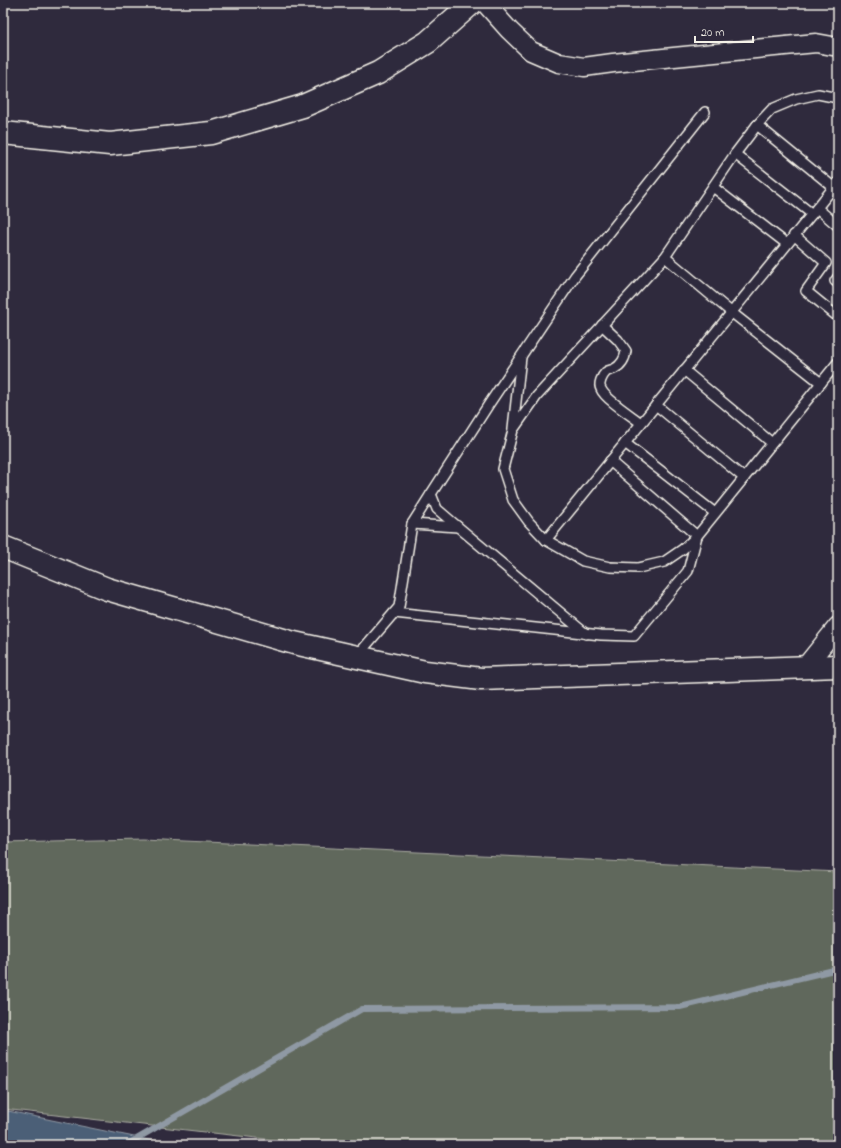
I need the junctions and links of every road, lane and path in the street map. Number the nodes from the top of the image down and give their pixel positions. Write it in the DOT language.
graph roads {
  1 [pos="472,3"];
  2 [pos="485,3"];
  3 [pos="838,47"];
  4 [pos="838,98"];
  5 [pos="705,112"];
  6 [pos="757,125"];
  7 [pos="3,133"];
  8 [pos="735,154"];
  9 [pos="713,187"];
  10 [pos="836,187"];
  11 [pos="814,211"];
  12 [pos="838,226"];
  13 [pos="794,235"];
  14 [pos="787,244"];
  15 [pos="665,257"];
  16 [pos="838,277"];
  17 [pos="838,283"];
  18 [pos="731,312"];
  19 [pos="838,317"];
  20 [pos="602,325"];
  21 [pos="521,356"];
  22 [pos="838,362"];
  23 [pos="684,370"];
  24 [pos="821,383"];
  25 [pos="656,405"];
  26 [pos="641,423"];
  27 [pos="513,430"];
  28 [pos="625,443"];
  29 [pos="772,443"];
  30 [pos="610,461"];
  31 [pos="744,478"];
  32 [pos="431,494"];
  33 [pos="715,513"];
  34 [pos="412,524"];
  35 [pos="458,527"];
  36 [pos="697,536"];
  37 [pos="546,540"];
  38 [pos="3,547"];
  39 [pos="394,613"];
  40 [pos="838,626"];
  41 [pos="586,634"];
  42 [pos="356,657"];
  43 [pos="838,666"];
  44 [pos="805,667"];
  1 -- 7 [label="street"];
  2 -- 3 [label="street"];
  4 -- 6 [label="lane"];
  5 -- 21 [label="lane"];
  6 -- 8 [label="lane"];
  6 -- 10 [label="lane"];
  8 -- 9 [label="lane"];
  8 -- 11 [label="lane"];
  9 -- 14 [label="lane"];
  9 -- 15 [label="lane"];
  10 -- 11 [label="lane"];
  11 -- 12 [label="lane"];
  11 -- 13 [label="lane"];
  13 -- 14 [label="lane"];
  13 -- 19 [label="lane"];
  14 -- 18 [label="lane"];
  15 -- 18 [label="lane"];
  15 -- 20 [label="lane"];
  16 -- 17 [label="lane"];
  18 -- 23 [label="lane"];
  18 -- 24 [label="lane"];
  20 -- 26 [label="lane"];
  20 -- 27 [label="lane"];
  21 -- 27 [label="lane"];
  21 -- 32 [label="lane"];
  22 -- 24 [label="lane"];
  23 -- 25 [label="lane"];
  23 -- 29 [label="lane"];
  24 -- 29 [label="lane"];
  25 -- 26 [label="lane"];
  25 -- 31 [label="lane"];
  26 -- 28 [label="lane"];
  27 -- 37 [label="lane"];
  28 -- 30 [label="lane"];
  28 -- 33 [label="lane"];
  29 -- 31 [label="lane"];
  30 -- 36 [label="lane"];
  30 -- 37 [label="lane"];
  31 -- 33 [label="lane"];
  32 -- 34 [label="lane"];
  32 -- 35 [label="lane"];
  33 -- 36 [label="lane"];
  34 -- 35 [label="lane"];
  34 -- 39 [label="lane"];
  35 -- 41 [label="lane"];
  36 -- 37 [label="lane"];
  36 -- 41 [label="lane"];
  38 -- 42 [label="street"];
  39 -- 41 [label="lane"];
  39 -- 42 [label="lane"];
  40 -- 44 [label="street"];
  42 -- 44 [label="street"];
  43 -- 44 [label="street"];
}
